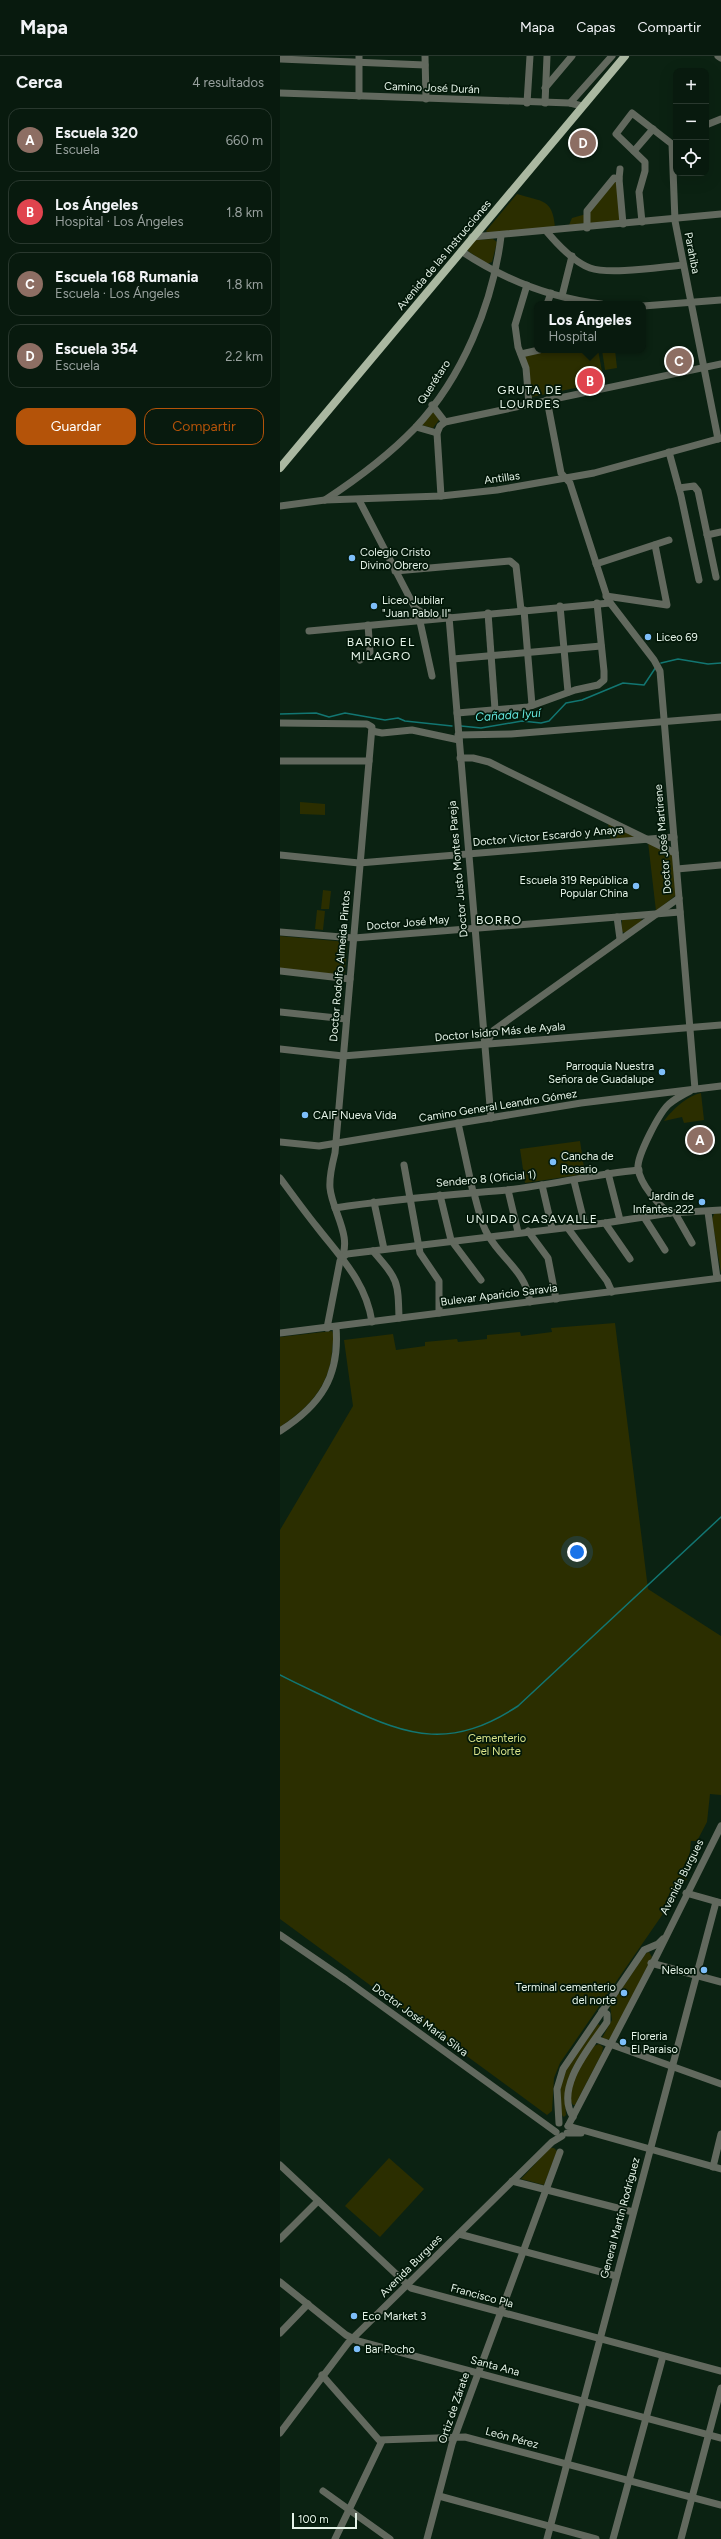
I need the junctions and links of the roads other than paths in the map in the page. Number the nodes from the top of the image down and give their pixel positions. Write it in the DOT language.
graph roads {
  1 [pos="425,56"];
  2 [pos="530,56"];
  3 [pos="547,56"];
  4 [pos="612,56"];
  5 [pos="625,56"];
  6 [pos="718,56"];
  7 [pos="569,57"];
  8 [pos="721,58"];
  9 [pos="280,59"];
  10 [pos="359,59"];
  11 [pos="425,65"];
  12 [pos="545,88"];
  13 [pos="280,93"];
  14 [pos="359,96"];
  15 [pos="426,99"];
  16 [pos="528,103"];
  17 [pos="545,103"];
  18 [pos="570,103"];
  19 [pos="582,106"];
  20 [pos="721,119"];
  21 [pos="709,125"];
  22 [pos="653,129"];
  23 [pos="673,140"];
  24 [pos="634,151"];
  25 [pos="620,169"];
  26 [pos="674,176"];
  27 [pos="619,179"];
  28 [pos="721,214"];
  29 [pos="674,219"];
  30 [pos="642,222"];
  31 [pos="623,224"];
  32 [pos="587,228"];
  33 [pos="547,232"];
  34 [pos="501,236"];
  35 [pos="472,238"];
  36 [pos="461,251"];
  37 [pos="572,256"];
  38 [pos="683,265"];
  39 [pos="494,271"];
  40 [pos="527,285"];
  41 [pos="551,293"];
  42 [pos="562,296"];
  43 [pos="721,300"];
  44 [pos="548,301"];
  45 [pos="583,301"];
  46 [pos="690,304"];
  47 [pos="646,306"];
  48 [pos="534,351"];
  49 [pos="521,354"];
  50 [pos="721,364"];
  51 [pos="704,367"];
  52 [pos="547,400"];
  53 [pos="529,404"];
  54 [pos="432,406"];
  55 [pos="445,422"];
  56 [pos="416,427"];
  57 [pos="437,433"];
  58 [pos="720,439"];
  59 [pos="669,452"];
  60 [pos="280,468"];
  61 [pos="566,479"];
  62 [pos="679,488"];
  63 [pos="441,496"];
  64 [pos="325,500"];
  65 [pos="359,500"];
  66 [pos="280,506"];
  67 [pos="721,532"];
  68 [pos="707,535"];
  69 [pos="669,540"];
  70 [pos="655,545"];
  71 [pos="596,564"];
  72 [pos="395,571"];
  73 [pos="716,577"];
  74 [pos="699,580"];
  75 [pos="606,596"];
  76 [pos="597,603"];
  77 [pos="610,603"];
  78 [pos="560,606"];
  79 [pos="522,610"];
  80 [pos="418,611"];
  81 [pos="488,613"];
  82 [pos="449,617"];
  83 [pos="430,618"];
  84 [pos="420,620"];
  85 [pos="368,625"];
  86 [pos="309,631"];
  87 [pos="602,646"];
  88 [pos="564,650"];
  89 [pos="528,652"];
  90 [pos="492,656"];
  91 [pos="453,659"];
  92 [pos="360,660"];
  93 [pos="432,676"];
  94 [pos="568,692"];
  95 [pos="532,705"];
  96 [pos="494,709"];
  97 [pos="457,713"];
  98 [pos="721,717"];
  99 [pos="664,722"];
  100 [pos="280,723"];
  101 [pos="371,728"];
  102 [pos="458,737"];
  103 [pos="460,758"];
  104 [pos="280,761"];
  105 [pos="369,761"];
  106 [pos="674,837"];
  107 [pos="647,839"];
  108 [pos="468,854"];
  109 [pos="675,854"];
  110 [pos="280,855"];
  111 [pos="359,863"];
  112 [pos="721,865"];
  113 [pos="677,869"];
  114 [pos="679,898"];
  115 [pos="680,912"];
  116 [pos="655,914"];
  117 [pos="617,917"];
  118 [pos="475,929"];
  119 [pos="280,932"];
  120 [pos="354,938"];
  121 [pos="620,939"];
  122 [pos="280,971"];
  123 [pos="350,979"];
  124 [pos="280,1012"];
  125 [pos="346,1018"];
  126 [pos="721,1025"];
  127 [pos="691,1028"];
  128 [pos="486,1044"];
  129 [pos="280,1049"];
  130 [pos="343,1056"];
  131 [pos="721,1086"];
  132 [pos="695,1089"];
  133 [pos="660,1093"];
  134 [pos="666,1107"];
  135 [pos="491,1118"];
  136 [pos="458,1123"];
  137 [pos="280,1142"];
  138 [pos="336,1143"];
  139 [pos="404,1165"];
  140 [pos="638,1170"];
  141 [pos="608,1173"];
  142 [pos="280,1178"];
  143 [pos="574,1181"];
  144 [pos="542,1185"];
  145 [pos="508,1190"];
  146 [pos="440,1195"];
  147 [pos="474,1195"];
  148 [pos="409,1197"];
  149 [pos="374,1202"];
  150 [pos="335,1208"];
  151 [pos="721,1210"];
  152 [pos="708,1212"];
  153 [pos="673,1213"];
  154 [pos="644,1217"];
  155 [pos="620,1220"];
  156 [pos="605,1223"];
  157 [pos="585,1225"];
  158 [pos="567,1227"];
  159 [pos="552,1228"];
  160 [pos="528,1231"];
  161 [pos="518,1232"];
  162 [pos="488,1236"];
  163 [pos="451,1240"];
  164 [pos="692,1243"];
  165 [pos="418,1245"];
  166 [pos="384,1249"];
  167 [pos="665,1250"];
  168 [pos="372,1251"];
  169 [pos="343,1256"];
  170 [pos="630,1259"];
  171 [pos="719,1278"];
  172 [pos="480,1280"];
  173 [pos="612,1292"];
  174 [pos="556,1299"];
  175 [pos="530,1302"];
  176 [pos="439,1313"];
  177 [pos="399,1318"];
  178 [pos="372,1322"];
  179 [pos="336,1327"];
  180 [pos="328,1328"];
  181 [pos="280,1334"];
  182 [pos="280,1431"];
  183 [pos="721,1826"];
  184 [pos="686,1893"];
  185 [pos="719,1903"];
  186 [pos="280,1935"];
  187 [pos="664,1938"];
  188 [pos="648,1948"];
  189 [pos="652,1961"];
  190 [pos="696,1975"];
  191 [pos="721,1982"];
  192 [pos="602,2011"];
  193 [pos="596,2039"];
  194 [pos="610,2045"];
  195 [pos="672,2067"];
  196 [pos="721,2084"];
  197 [pos="573,2117"];
  198 [pos="561,2130"];
  199 [pos="721,2134"];
  200 [pos="650,2150"];
  201 [pos="560,2152"];
  202 [pos="280,2165"];
  203 [pos="713,2167"];
  204 [pos="721,2169"];
  205 [pos="512,2181"];
  206 [pos="546,2190"];
  207 [pos="318,2201"];
  208 [pos="633,2212"];
  209 [pos="459,2234"];
  210 [pos="280,2239"];
  211 [pos="524,2250"];
  212 [pos="616,2276"];
  213 [pos="280,2282"];
  214 [pos="408,2285"];
  215 [pos="308,2304"];
  216 [pos="500,2312"];
  217 [pos="280,2333"];
  218 [pos="600,2338"];
  219 [pos="353,2339"];
  220 [pos="663,2356"];
  221 [pos="721,2371"];
  222 [pos="478,2373"];
  223 [pos="322,2375"];
  224 [pos="721,2388"];
  225 [pos="583,2401"];
  226 [pos="646,2418"];
  227 [pos="280,2433"];
  228 [pos="709,2435"];
  229 [pos="455,2437"];
  230 [pos="721,2438"];
  231 [pos="382,2441"];
  232 [pos="566,2464"];
  233 [pos="630,2481"];
  234 [pos="324,2491"];
  235 [pos="439,2496"];
  236 [pos="692,2497"];
  237 [pos="721,2505"];
  238 [pos="350,2509"];
  239 [pos="550,2526"];
  240 [pos="335,2539"];
  241 [pos="390,2539"];
  242 [pos="427,2539"];
  243 [pos="547,2539"];
  244 [pos="596,2539"];
  245 [pos="613,2539"];
  246 [pos="681,2539"];
  1 -- 11 [label="street"];
  2 -- 16 [label="street"];
  3 -- 12 [label="street"];
  4 -- 18 [label="street"];
  5 -- 19 [label="main road, Avenida de las Instrucciones"];
  6 -- 8 [label="street"];
  7 -- 12 [label="street"];
  9 -- 10 [label="street"];
  10 -- 11 [label="street"];
  10 -- 14 [label="street"];
  11 -- 15 [label="street"];
  12 -- 17 [label="street"];
  13 -- 14 [label="street, Camino José Durán"];
  14 -- 15 [label="street, Camino José Durán"];
  15 -- 16 [label="street, Camino José Durán"];
  16 -- 17 [label="street, Camino José Durán"];
  17 -- 18 [label="street, Camino José Durán"];
  18 -- 19 [label="street, Camino José Durán"];
  19 -- 35 [label="main road, Avenida de las Instrucciones"];
  20 -- 21 [label="street"];
  22 -- 23 [label="street, Parahiba"];
  22 -- 24 [label="street"];
  22 -- 24 [label="street, Parahiba"];
  24 -- 30 [label="street"];
  25 -- 27 [label="street"];
  26 -- 29 [label="street, Parahiba"];
  27 -- 31 [label="street"];
  27 -- 32 [label="street"];
  28 -- 29 [label="street"];
  29 -- 30 [label="street"];
  29 -- 38 [label="street, Parahiba"];
  30 -- 31 [label="street"];
  31 -- 32 [label="street"];
  32 -- 33 [label="street"];
  33 -- 34 [label="street"];
  33 -- 37 [label="street"];
  34 -- 35 [label="street"];
  34 -- 39 [label="street, Querétaro"];
  35 -- 36 [label="main road, Avenida de las Instrucciones"];
  36 -- 39 [label="street"];
  36 -- 60 [label="main road, Avenida de las Instrucciones"];
  37 -- 38 [label="street"];
  37 -- 42 [label="street"];
  38 -- 46 [label="street, Parahiba"];
  39 -- 40 [label="street"];
  39 -- 54 [label="street, Querétaro"];
  40 -- 41 [label="street"];
  40 -- 49 [label="street"];
  41 -- 42 [label="street"];
  41 -- 44 [label="street"];
  42 -- 45 [label="street"];
  43 -- 46 [label="street"];
  46 -- 47 [label="street"];
  46 -- 51 [label="street, Parahiba"];
  48 -- 49 [label="street"];
  49 -- 53 [label="street"];
  50 -- 51 [label="street"];
  51 -- 52 [label="street"];
  51 -- 58 [label="street, Parahiba"];
  52 -- 53 [label="street"];
  52 -- 61 [label="street, Doctor José Martirene"];
  53 -- 55 [label="street"];
  54 -- 55 [label="street"];
  54 -- 56 [label="street, Querétaro"];
  55 -- 57 [label="street"];
  56 -- 57 [label="street"];
  56 -- 64 [label="street, Querétaro"];
  57 -- 63 [label="street"];
  58 -- 59 [label="street, Antillas"];
  59 -- 61 [label="street, Antillas"];
  59 -- 62 [label="street"];
  61 -- 63 [label="street, Antillas"];
  61 -- 71 [label="street, Doctor José Martirene"];
  62 -- 68 [label="street"];
  62 -- 74 [label="street"];
  63 -- 65 [label="street, Antillas"];
  64 -- 65 [label="street, Antillas"];
  64 -- 66 [label="street, Antillas"];
  65 -- 72 [label="street"];
  67 -- 68 [label="street"];
  68 -- 73 [label="street"];
  69 -- 70 [label="street"];
  70 -- 71 [label="street"];
  70 -- 75 [label="street"];
  71 -- 75 [label="street, Doctor José Martirene"];
  72 -- 79 [label="street"];
  72 -- 80 [label="street"];
  75 -- 77 [label="street, Doctor José Martirene"];
  76 -- 77 [label="street"];
  76 -- 78 [label="street"];
  76 -- 87 [label="street"];
  77 -- 99 [label="street, Doctor José Martirene"];
  78 -- 79 [label="street"];
  78 -- 88 [label="street"];
  79 -- 81 [label="street"];
  79 -- 89 [label="street"];
  80 -- 83 [label="street"];
  80 -- 84 [label="street"];
  81 -- 82 [label="street"];
  81 -- 90 [label="street"];
  82 -- 83 [label="street"];
  82 -- 91 [label="street, Doctor Justo Montes Pareja"];
  83 -- 84 [label="street"];
  84 -- 85 [label="street"];
  84 -- 93 [label="street"];
  85 -- 86 [label="street"];
  85 -- 92 [label="street"];
  87 -- 88 [label="street"];
  87 -- 94 [label="street"];
  88 -- 89 [label="street"];
  88 -- 94 [label="street"];
  89 -- 90 [label="street"];
  89 -- 95 [label="street"];
  90 -- 91 [label="street"];
  90 -- 96 [label="street"];
  91 -- 97 [label="street, Doctor Justo Montes Pareja"];
  94 -- 95 [label="street"];
  95 -- 96 [label="street"];
  96 -- 97 [label="street"];
  97 -- 102 [label="street, Doctor Justo Montes Pareja"];
  98 -- 99 [label="street"];
  99 -- 102 [label="street"];
  99 -- 106 [label="street, Doctor José Martirene"];
  100 -- 101 [label="street"];
  101 -- 102 [label="street"];
  101 -- 105 [label="street, Doctor Rodolfo Almeida Pintos"];
  102 -- 103 [label="street, Doctor Justo Montes Pareja"];
  103 -- 107 [label="street"];
  103 -- 108 [label="street, Doctor Justo Montes Pareja"];
  104 -- 105 [label="street"];
  105 -- 111 [label="street, Doctor Rodolfo Almeida Pintos"];
  106 -- 107 [label="street, Doctor Víctor Escardo y Anaya"];
  106 -- 109 [label="street, Doctor José Martirene"];
  107 -- 108 [label="street, Doctor Víctor Escardo y Anaya"];
  107 -- 109 [label="street"];
  108 -- 111 [label="street, Doctor Víctor Escardo y Anaya"];
  108 -- 118 [label="street, Doctor Justo Montes Pareja"];
  109 -- 113 [label="street, Doctor José Martirene"];
  110 -- 111 [label="street, Doctor Víctor Escardo y Anaya"];
  111 -- 120 [label="street, Doctor Rodolfo Almeida Pintos"];
  112 -- 113 [label="street"];
  113 -- 114 [label="street, Doctor José Martirene"];
  114 -- 115 [label="street, Doctor José Martirene"];
  114 -- 116 [label="street"];
  115 -- 116 [label="street, Doctor José May"];
  115 -- 127 [label="street, Doctor José Martirene"];
  116 -- 117 [label="street, Doctor José May"];
  116 -- 121 [label="street"];
  117 -- 118 [label="street, Doctor José May"];
  117 -- 121 [label="street"];
  118 -- 120 [label="street, Doctor José May"];
  118 -- 128 [label="street, Doctor Justo Montes Pareja"];
  119 -- 120 [label="street, Doctor José May"];
  120 -- 123 [label="street, Doctor Rodolfo Almeida Pintos"];
  121 -- 128 [label="street"];
  122 -- 123 [label="street"];
  123 -- 125 [label="street, Doctor Rodolfo Almeida Pintos"];
  124 -- 125 [label="street"];
  125 -- 130 [label="street, Doctor Rodolfo Almeida Pintos"];
  126 -- 127 [label="street, Doctor Isidro Más de Ayala"];
  127 -- 128 [label="street, Doctor Isidro Más de Ayala"];
  127 -- 132 [label="street, Doctor José Martirene"];
  128 -- 130 [label="street, Doctor Isidro Más de Ayala"];
  128 -- 135 [label="street, Doctor Justo Montes Pareja"];
  129 -- 130 [label="street, Doctor Isidro Más de Ayala"];
  130 -- 138 [label="street, Doctor Rodolfo Almeida Pintos"];
  131 -- 132 [label="street, Camino General Leandro Gómez"];
  132 -- 133 [label="street, Camino General Leandro Gómez"];
  132 -- 134 [label="street"];
  133 -- 134 [label="street"];
  133 -- 135 [label="street, Camino General Leandro Gómez"];
  134 -- 140 [label="street"];
  135 -- 136 [label="street, Camino General Leandro Gómez"];
  136 -- 138 [label="street, Camino General Leandro Gómez"];
  136 -- 147 [label="street"];
  137 -- 138 [label="street, Camino General Leandro Gómez"];
  138 -- 150 [label="street, Doctor Rodolfo Almeida Pintos"];
  139 -- 148 [label="street"];
  140 -- 141 [label="street, Sendero 8 (Oficial 1)"];
  140 -- 153 [label="street"];
  141 -- 143 [label="street, Sendero 8 (Oficial 1)"];
  141 -- 155 [label="street"];
  142 -- 169 [label="street"];
  143 -- 144 [label="street, Sendero 8 (Oficial 1)"];
  143 -- 157 [label="street"];
  144 -- 145 [label="street, Sendero 8 (Oficial 1)"];
  144 -- 159 [label="street"];
  145 -- 147 [label="street, Sendero 8 (Oficial 1)"];
  145 -- 161 [label="street"];
  146 -- 147 [label="street, Sendero 8 (Oficial 1)"];
  146 -- 148 [label="street, Sendero 8 (Oficial 1)"];
  146 -- 163 [label="street"];
  147 -- 162 [label="street"];
  148 -- 149 [label="street, Sendero 8 (Oficial 1)"];
  148 -- 165 [label="street"];
  149 -- 150 [label="street, Sendero 8 (Oficial 1)"];
  149 -- 166 [label="street"];
  150 -- 169 [label="street, Doctor Rodolfo Almeida Pintos"];
  151 -- 152 [label="street"];
  152 -- 153 [label="street"];
  152 -- 171 [label="street"];
  153 -- 154 [label="street"];
  153 -- 164 [label="street"];
  154 -- 155 [label="street"];
  154 -- 167 [label="street"];
  155 -- 156 [label="street"];
  156 -- 157 [label="street"];
  156 -- 170 [label="street"];
  157 -- 158 [label="street"];
  158 -- 159 [label="street"];
  158 -- 173 [label="street"];
  159 -- 160 [label="street"];
  160 -- 161 [label="street"];
  160 -- 174 [label="street"];
  161 -- 162 [label="street"];
  162 -- 163 [label="street"];
  162 -- 175 [label="street"];
  163 -- 165 [label="street"];
  163 -- 172 [label="street"];
  165 -- 166 [label="street"];
  165 -- 176 [label="street"];
  166 -- 168 [label="street"];
  168 -- 169 [label="street"];
  168 -- 177 [label="street"];
  169 -- 178 [label="street"];
  169 -- 180 [label="street"];
  171 -- 173 [label="street, Bulevar Aparicio Saravia"];
  173 -- 174 [label="street, Bulevar Aparicio Saravia"];
  174 -- 175 [label="street, Bulevar Aparicio Saravia"];
  175 -- 176 [label="street, Bulevar Aparicio Saravia"];
  176 -- 177 [label="street, Bulevar Aparicio Saravia"];
  177 -- 178 [label="street, Bulevar Aparicio Saravia"];
  178 -- 179 [label="street, Bulevar Aparicio Saravia"];
  179 -- 180 [label="street, Bulevar Aparicio Saravia"];
  179 -- 182 [label="street"];
  180 -- 181 [label="street, Bulevar Aparicio Saravia"];
  183 -- 184 [label="street, Avenida Burgues"];
  184 -- 185 [label="street"];
  184 -- 187 [label="street, Avenida Burgues"];
  185 -- 190 [label="street, General Martín Rodríguez"];
  186 -- 198 [label="street, Doctor José María Silva"];
  187 -- 188 [label="street, Avenida Burgues"];
  187 -- 189 [label="street, Avenida Burgues"];
  188 -- 189 [label="street"];
  188 -- 192 [label="street, Avenida Burgues"];
  189 -- 190 [label="street"];
  189 -- 194 [label="street, Avenida Burgues"];
  190 -- 191 [label="street"];
  190 -- 195 [label="street, General Martín Rodríguez"];
  192 -- 193 [label="street"];
  192 -- 198 [label="street, Avenida Burgues"];
  193 -- 194 [label="street"];
  193 -- 197 [label="street"];
  194 -- 195 [label="street"];
  194 -- 197 [label="street, Avenida Burgues"];
  195 -- 196 [label="street"];
  195 -- 200 [label="street, General Martín Rodríguez"];
  197 -- 198 [label="street, Avenida Burgues"];
  198 -- 200 [label="street, Doctor José María Silva"];
  198 -- 205 [label="street, Avenida Burgues"];
  199 -- 203 [label="street"];
  200 -- 203 [label="street, Doctor José María Silva"];
  200 -- 208 [label="street, General Martín Rodríguez"];
  201 -- 206 [label="street, Ortiz de Zárate"];
  202 -- 207 [label="street, Francisco Pla"];
  203 -- 204 [label="street, Doctor José María Silva"];
  205 -- 206 [label="street"];
  205 -- 209 [label="street, Avenida Burgues"];
  206 -- 208 [label="street"];
  206 -- 211 [label="street, Ortiz de Zárate"];
  207 -- 210 [label="street"];
  207 -- 214 [label="street, Francisco Pla"];
  208 -- 212 [label="street, General Martín Rodríguez"];
  209 -- 211 [label="street"];
  209 -- 214 [label="street, Avenida Burgues"];
  211 -- 212 [label="street"];
  211 -- 216 [label="street, Ortiz de Zárate"];
  212 -- 218 [label="street, General Martín Rodríguez"];
  213 -- 215 [label="street, Santa Ana"];
  214 -- 216 [label="street, Francisco Pla"];
  214 -- 219 [label="street, Avenida Burgues"];
  215 -- 217 [label="street"];
  215 -- 219 [label="street, Santa Ana"];
  216 -- 218 [label="street, Francisco Pla"];
  216 -- 222 [label="street, Ortiz de Zárate"];
  218 -- 220 [label="street, Francisco Pla"];
  218 -- 225 [label="street, General Martín Rodríguez"];
  219 -- 222 [label="street, Santa Ana"];
  219 -- 223 [label="street, Avenida Burgues"];
  220 -- 221 [label="street, Francisco Pla"];
  220 -- 226 [label="street"];
  222 -- 225 [label="street, Santa Ana"];
  222 -- 229 [label="street, Ortiz de Zárate"];
  223 -- 227 [label="street, Avenida Burgues"];
  223 -- 231 [label="street"];
  224 -- 228 [label="street"];
  225 -- 226 [label="street, Santa Ana"];
  225 -- 232 [label="street, General Martín Rodríguez"];
  226 -- 228 [label="street, Santa Ana"];
  226 -- 233 [label="street"];
  228 -- 230 [label="street, Santa Ana"];
  228 -- 236 [label="street"];
  229 -- 231 [label="street, León Pérez"];
  229 -- 232 [label="street, León Pérez"];
  229 -- 235 [label="street, Ortiz de Zárate"];
  231 -- 238 [label="street"];
  232 -- 233 [label="street, León Pérez"];
  232 -- 239 [label="street, General Martín Rodríguez"];
  233 -- 236 [label="street, León Pérez"];
  233 -- 245 [label="street"];
  234 -- 238 [label="street"];
  235 -- 239 [label="street"];
  235 -- 242 [label="street, Ortiz de Zárate"];
  236 -- 237 [label="street, León Pérez"];
  236 -- 246 [label="street"];
  238 -- 240 [label="street"];
  238 -- 241 [label="street"];
  239 -- 243 [label="street, General Martín Rodríguez"];
  239 -- 244 [label="street"];
}
